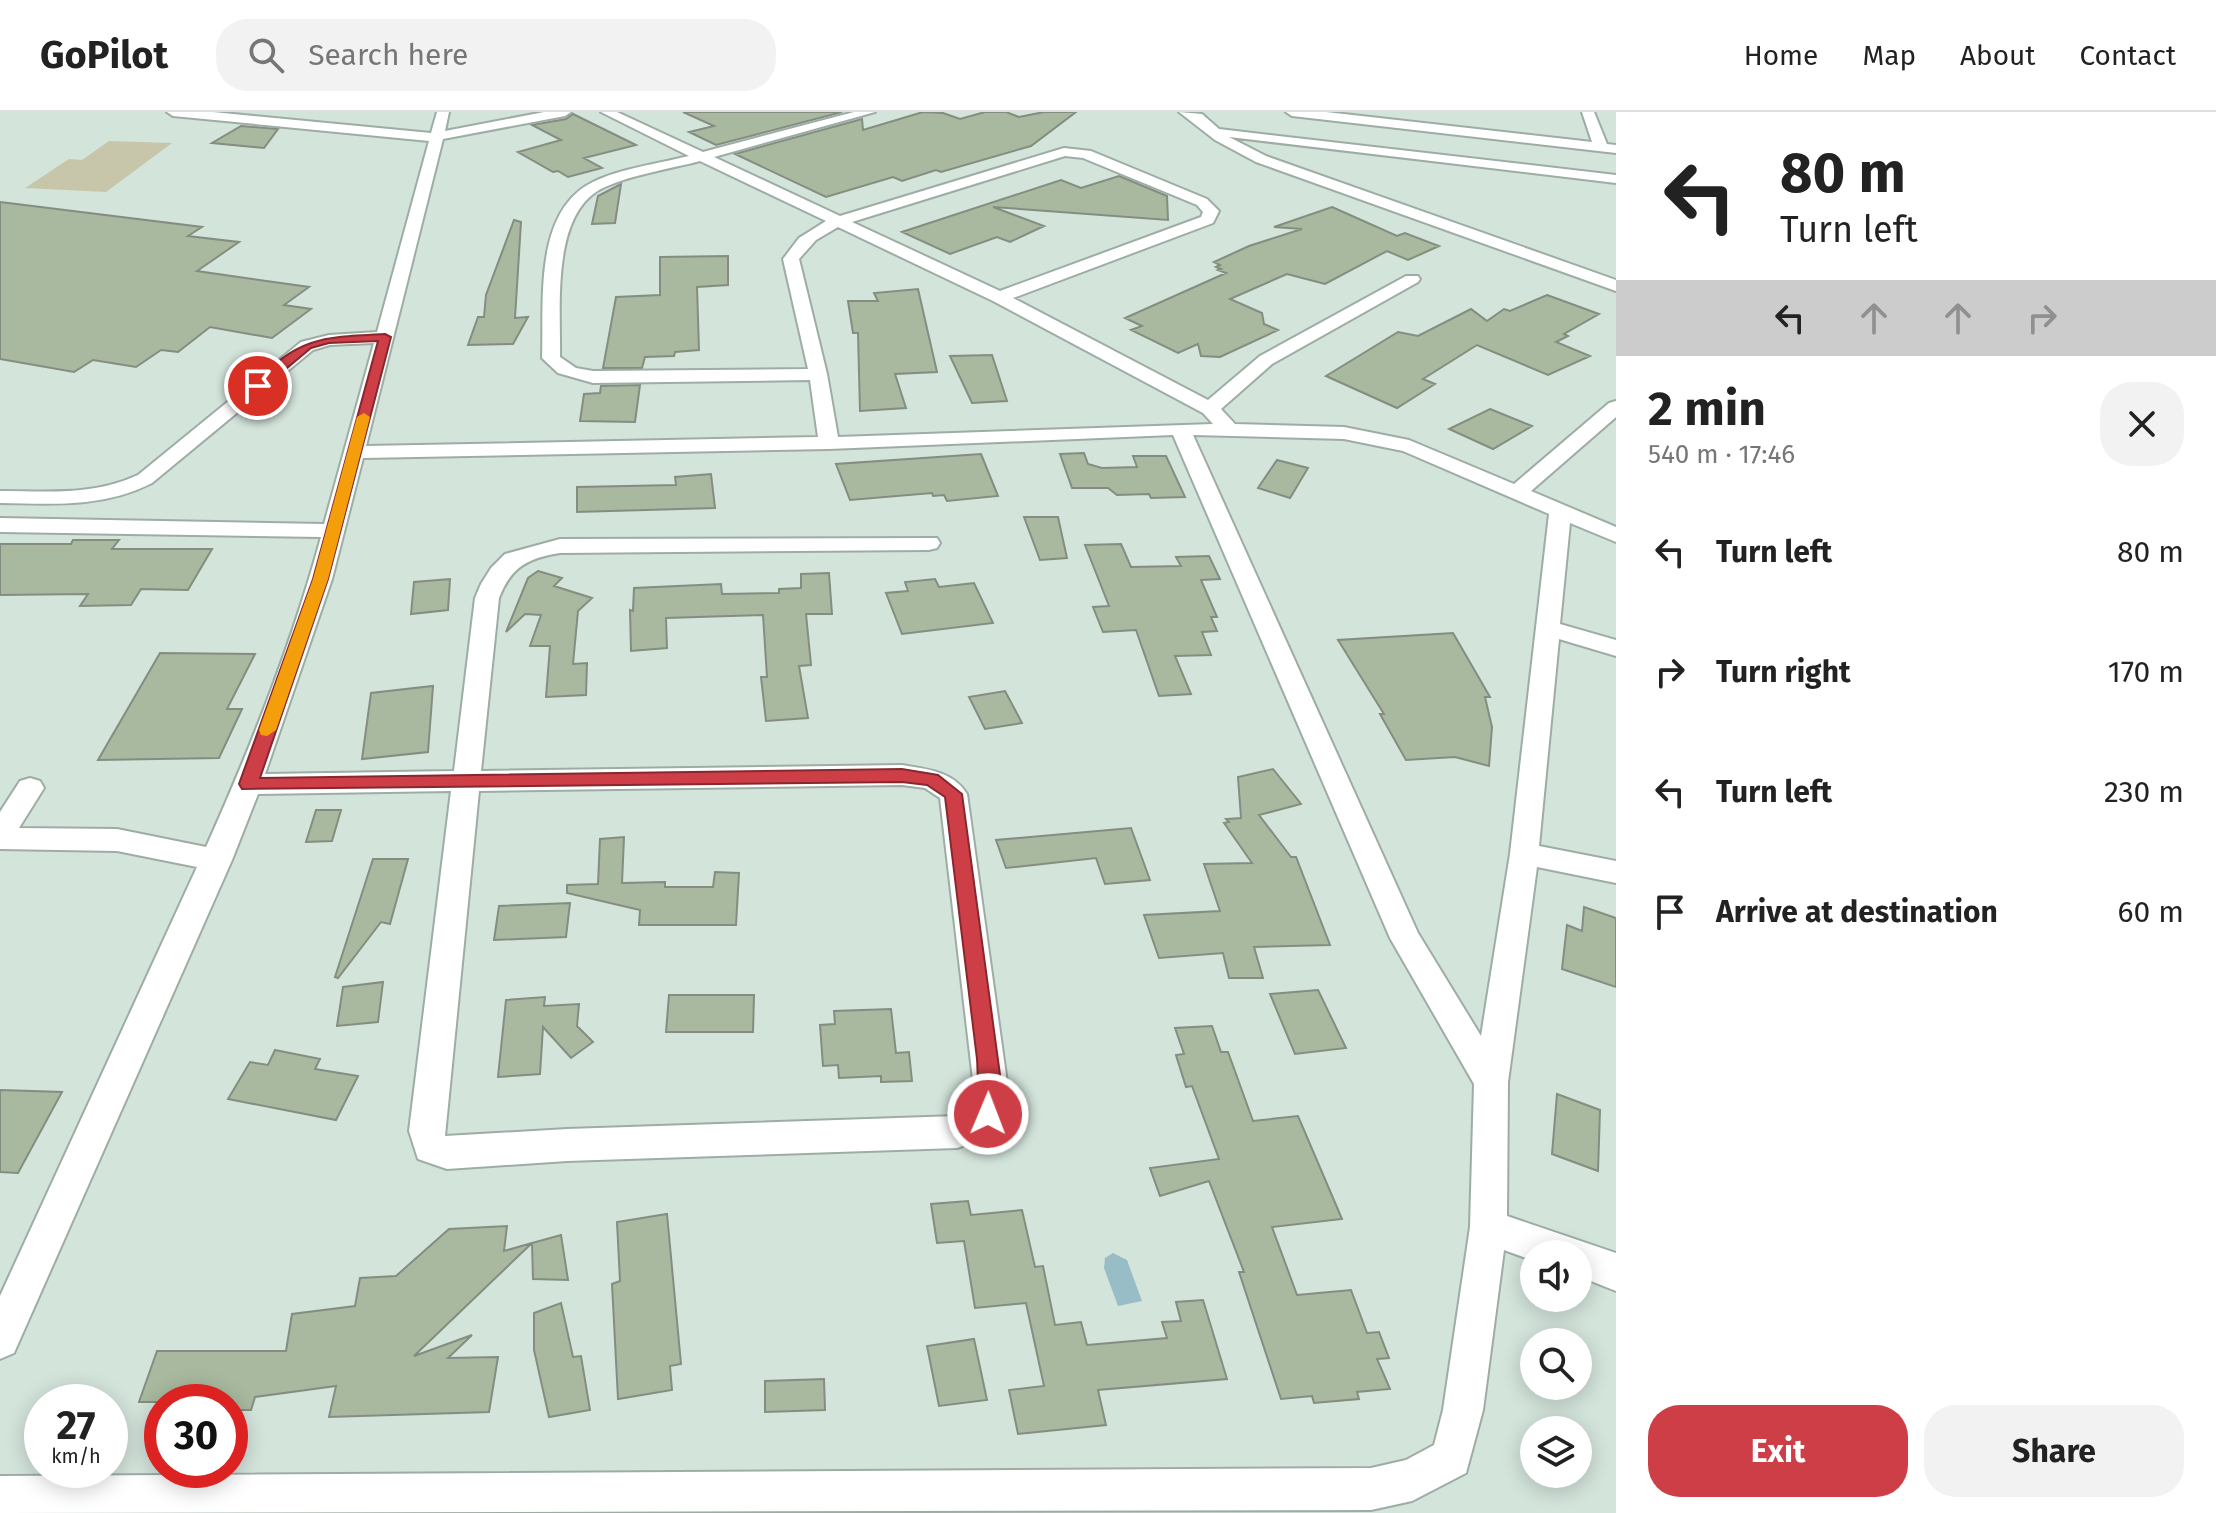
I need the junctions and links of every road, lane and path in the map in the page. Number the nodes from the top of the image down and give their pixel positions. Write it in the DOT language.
graph roads {
  1 [pos="173,112"];
  2 [pos="565,112"];
  3 [pos="607,112"];
  4 [pos="869,112"];
  5 [pos="1185,112"];
  6 [pos="1292,112"];
  7 [pos="1588,112"];
  8 [pos="441,125"];
  9 [pos="1211,130"];
  10 [pos="1601,147"];
  11 [pos="1616,149"];
  12 [pos="704,157"];
  13 [pos="1616,179"];
  14 [pos="836,222"];
  15 [pos="1412,279"];
  16 [pos="1616,286"];
  17 [pos="999,297"];
  18 [pos="385,337"];
  19 [pos="818,374"];
  20 [pos="1616,407"];
  21 [pos="1210,409"];
  22 [pos="1180,429"];
  23 [pos="1228,429"];
  24 [pos="829,443"];
  25 [pos="354,452"];
  26 [pos="0,481"];
  27 [pos="1518,491"];
  28 [pos="8,497"];
  29 [pos="1560,511"];
  30 [pos="0,525"];
  31 [pos="334,531"];
  32 [pos="1616,535"];
  33 [pos="929,543"];
  34 [pos="1548,628"];
  35 [pos="1616,648"];
  36 [pos="465,783"];
  37 [pos="248,784"];
  38 [pos="30,788"];
  39 [pos="0,836"];
  40 [pos="1524,854"];
  41 [pos="217,860"];
  42 [pos="1616,872"];
  43 [pos="1491,1082"];
  44 [pos="1488,1227"];
  45 [pos="1525,1240"];
  46 [pos="1592,1263"];
  47 [pos="1616,1272"];
  48 [pos="0,1339"];
  49 [pos="0,1497"];
  1 -- 8 [label="street"];
  2 -- 8 [label="street"];
  3 -- 12 [label="street"];
  4 -- 12 [label="street"];
  5 -- 9 [label="street"];
  6 -- 10 [label="street"];
  7 -- 10 [label="street"];
  8 -- 18 [label="street"];
  9 -- 13 [label="street"];
  9 -- 16 [label="street"];
  10 -- 11 [label="street"];
  12 -- 14 [label="street"];
  12 -- 19 [label="street"];
  14 -- 17 [label="street"];
  14 -- 17 [label="street"];
  14 -- 19 [label="street"];
  15 -- 21 [label="street"];
  17 -- 21 [label="street"];
  18 -- 25 [label="street"];
  18 -- 28 [label="street"];
  19 -- 24 [label="street"];
  20 -- 27 [label="street"];
  21 -- 23 [label="street"];
  22 -- 23 [label="street"];
  22 -- 24 [label="street"];
  22 -- 43 [label="street"];
  23 -- 27 [label="street"];
  24 -- 25 [label="street"];
  25 -- 31 [label="street"];
  26 -- 28 [label="street"];
  27 -- 29 [label="street"];
  29 -- 32 [label="street"];
  29 -- 34 [label="street"];
  30 -- 31 [label="street"];
  31 -- 37 [label="street"];
  33 -- 36 [label="street"];
  34 -- 35 [label="street"];
  34 -- 40 [label="street"];
  36 -- 36 [label="street"];
  36 -- 37 [label="street"];
  37 -- 41 [label="street"];
  38 -- 39 [label="street"];
  39 -- 41 [label="street"];
  40 -- 42 [label="street"];
  40 -- 43 [label="street"];
  41 -- 48 [label="street"];
  43 -- 44 [label="street"];
  44 -- 45 [label="street"];
  44 -- 49 [label="street"];
  46 -- 47 [label="street"];
}
